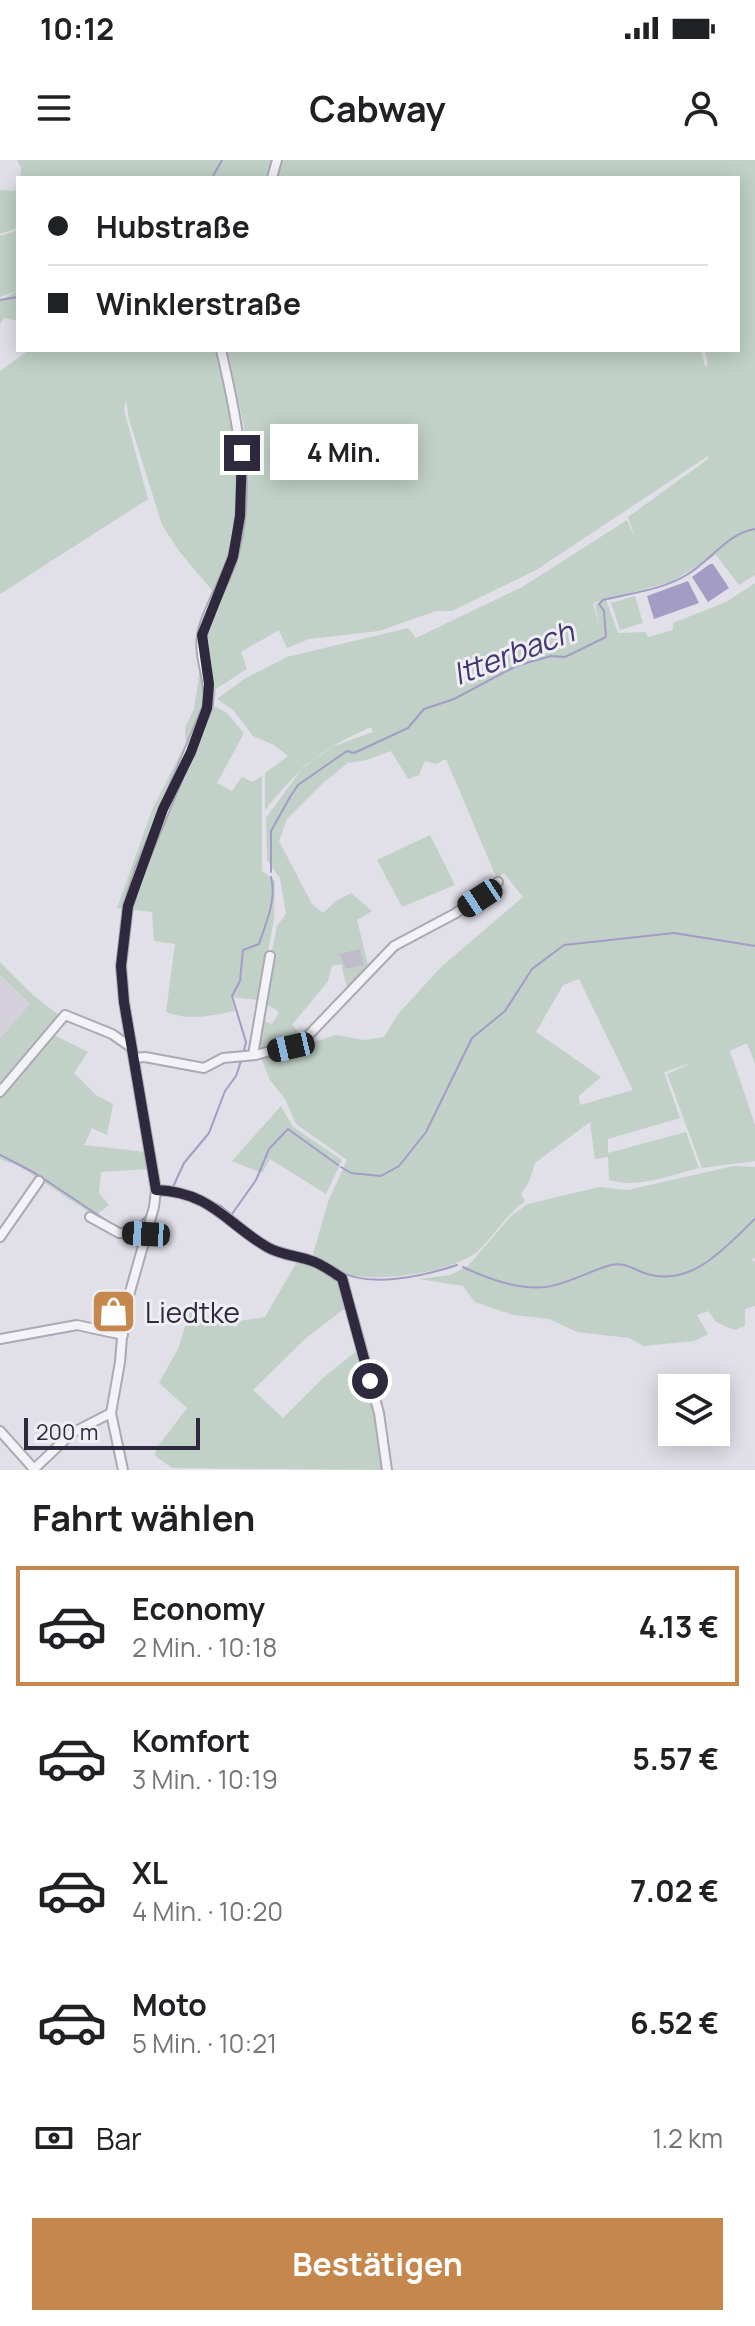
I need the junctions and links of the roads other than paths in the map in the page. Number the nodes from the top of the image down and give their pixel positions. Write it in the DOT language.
graph roads {
  1 [pos="221,352"];
  2 [pos="498,882"];
  3 [pos="270,956"];
  4 [pos="132,1048"];
  5 [pos="247,1055"];
  6 [pos="134,1058"];
  7 [pos="0,1092"];
  8 [pos="39,1181"];
  9 [pos="156,1190"];
  10 [pos="90,1217"];
  11 [pos="146,1234"];
  12 [pos="0,1237"];
  13 [pos="123,1335"];
  14 [pos="0,1339"];
  15 [pos="111,1413"];
  16 [pos="0,1431"];
  17 [pos="34,1470"];
  18 [pos="123,1470"];
  19 [pos="387,1470"];
  1 -- 4 [label="street"];
  2 -- 5 [label="street"];
  3 -- 5 [label="street"];
  4 -- 6 [label="street"];
  4 -- 7 [label="street"];
  5 -- 6 [label="street"];
  6 -- 9 [label="street"];
  8 -- 12 [label="street"];
  9 -- 11 [label="street"];
  9 -- 19 [label="street"];
  10 -- 11 [label="street"];
  11 -- 13 [label="street"];
  13 -- 14 [label="street"];
  13 -- 15 [label="street"];
  15 -- 17 [label="street"];
  15 -- 18 [label="street"];
  16 -- 17 [label="street"];
}
